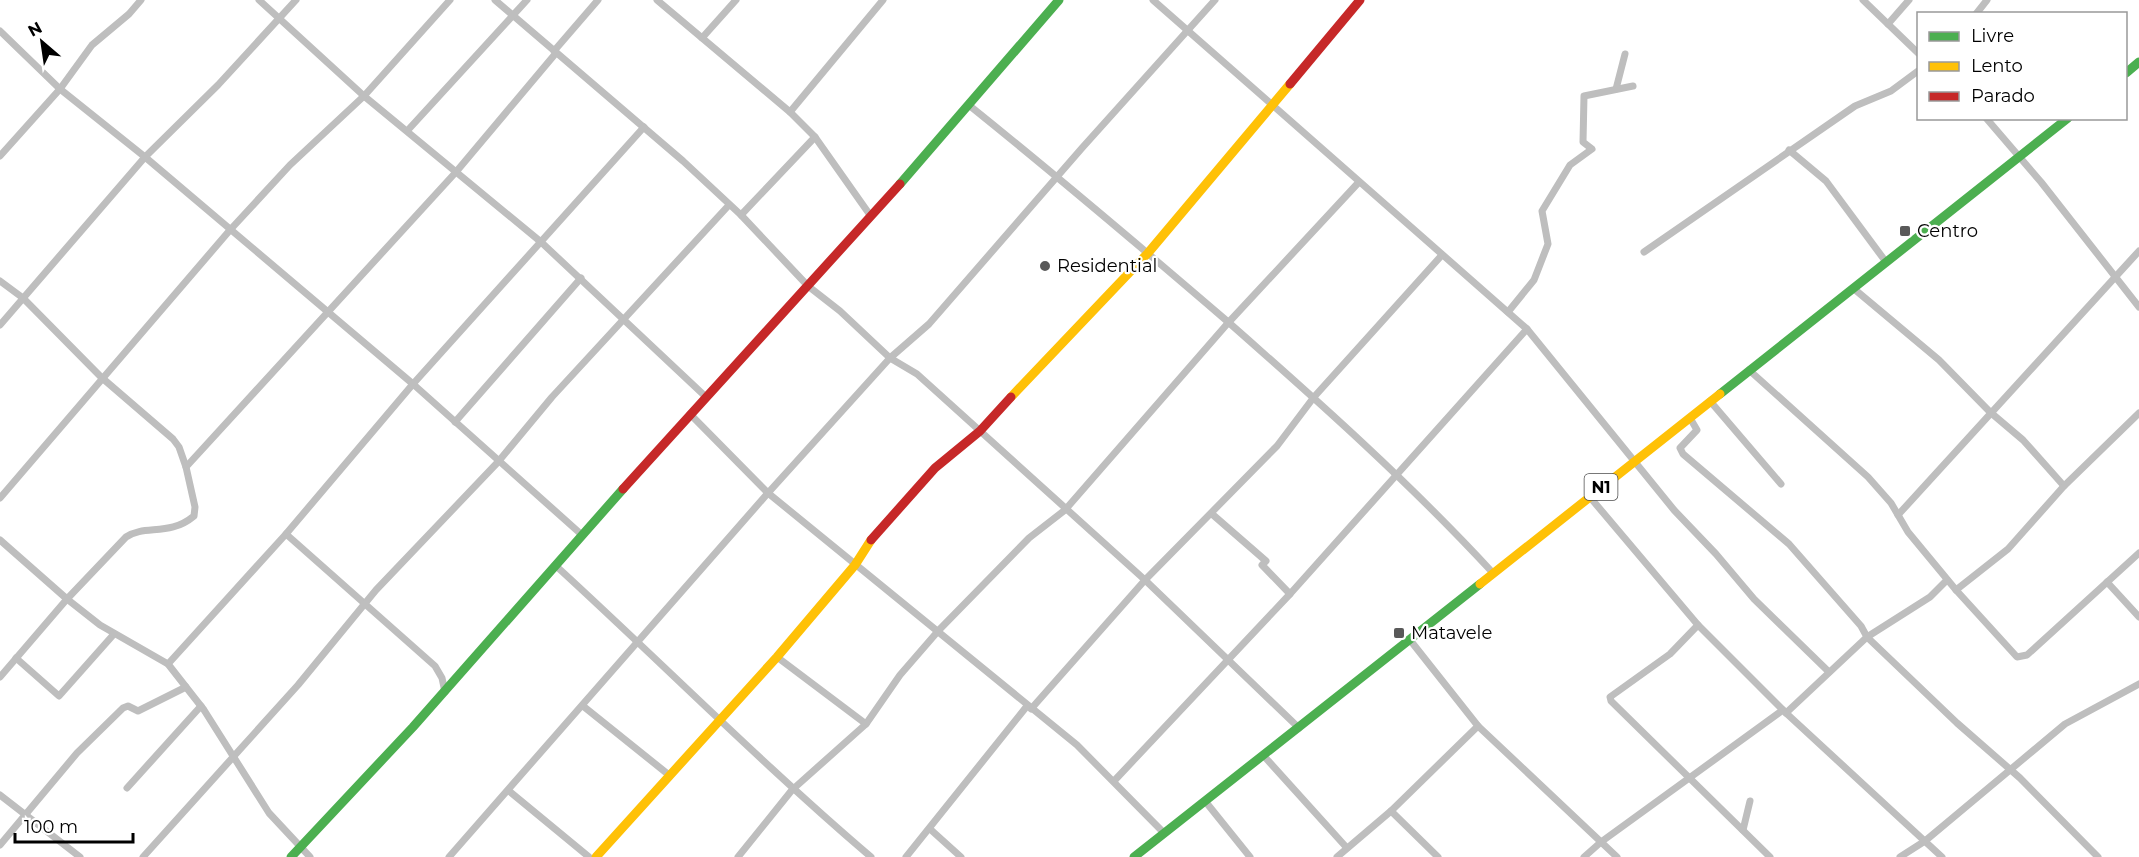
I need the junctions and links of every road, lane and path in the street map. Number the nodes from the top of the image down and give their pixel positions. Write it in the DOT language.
graph roads {
  1 [pos="141,0"];
  2 [pos="259,0"];
  3 [pos="296,0"];
  4 [pos="450,0"];
  5 [pos="495,0"];
  6 [pos="527,0"];
  7 [pos="598,0"];
  8 [pos="657,0"];
  9 [pos="736,0"];
  10 [pos="883,0"];
  11 [pos="1059,0"];
  12 [pos="1153,0"];
  13 [pos="1215,0"];
  14 [pos="1360,0"];
  15 [pos="1863,0"];
  16 [pos="1909,0"];
  17 [pos="1987,0"];
  18 [pos="1978,12"];
  19 [pos="513,14"];
  20 [pos="280,17"];
  21 [pos="1888,24"];
  22 [pos="1188,30"];
  23 [pos="0,31"];
  24 [pos="702,38"];
  25 [pos="555,52"];
  26 [pos="1917,52"];
  27 [pos="1625,54"];
  28 [pos="1917,72"];
  29 [pos="1633,86"];
  30 [pos="60,89"];
  31 [pos="1616,89"];
  32 [pos="364,96"];
  33 [pos="1274,105"];
  34 [pos="970,106"];
  35 [pos="790,112"];
  36 [pos="1988,120"];
  37 [pos="2065,120"];
  38 [pos="644,127"];
  39 [pos="408,130"];
  40 [pos="815,137"];
  41 [pos="1789,150"];
  42 [pos="0,156"];
  43 [pos="145,157"];
  44 [pos="2019,157"];
  45 [pos="456,172"];
  46 [pos="1057,176"];
  47 [pos="1359,182"];
  48 [pos="729,205"];
  49 [pos="741,215"];
  50 [pos="870,215"];
  51 [pos="230,230"];
  52 [pos="541,242"];
  53 [pos="2139,251"];
  54 [pos="1644,252"];
  55 [pos="1148,253"];
  56 [pos="1442,255"];
  57 [pos="1886,262"];
  58 [pos="2115,276"];
  59 [pos="581,278"];
  60 [pos="0,281"];
  61 [pos="808,286"];
  62 [pos="1853,288"];
  63 [pos="23,298"];
  64 [pos="2139,307"];
  65 [pos="325,312"];
  66 [pos="1508,312"];
  67 [pos="625,318"];
  68 [pos="1228,323"];
  69 [pos="0,325"];
  70 [pos="1527,329"];
  71 [pos="890,358"];
  72 [pos="1749,370"];
  73 [pos="101,377"];
  74 [pos="413,384"];
  75 [pos="706,397"];
  76 [pos="1314,397"];
  77 [pos="1710,401"];
  78 [pos="1990,412"];
  79 [pos="2139,413"];
  80 [pos="690,414"];
  81 [pos="1690,418"];
  82 [pos="455,422"];
  83 [pos="980,431"];
  84 [pos="498,462"];
  85 [pos="1633,462"];
  86 [pos="186,467"];
  87 [pos="1397,473"];
  88 [pos="1781,484"];
  89 [pos="2064,486"];
  90 [pos="768,493"];
  91 [pos="1589,496"];
  92 [pos="0,498"];
  93 [pos="1065,510"];
  94 [pos="1212,513"];
  95 [pos="1899,515"];
  96 [pos="286,534"];
  97 [pos="582,535"];
  98 [pos="0,540"];
  99 [pos="2139,553"];
  100 [pos="555,565"];
  101 [pos="855,565"];
  102 [pos="1493,573"];
  103 [pos="1145,580"];
  104 [pos="1947,580"];
  105 [pos="2107,582"];
  106 [pos="1956,590"];
  107 [pos="1290,594"];
  108 [pos="67,599"];
  109 [pos="365,604"];
  110 [pos="2139,617"];
  111 [pos="1698,625"];
  112 [pos="939,630"];
  113 [pos="114,634"];
  114 [pos="1867,637"];
  115 [pos="638,640"];
  116 [pos="1410,640"];
  117 [pos="777,657"];
  118 [pos="16,658"];
  119 [pos="1227,661"];
  120 [pos="168,664"];
  121 [pos="1829,672"];
  122 [pos="0,677"];
  123 [pos="2139,684"];
  124 [pos="186,687"];
  125 [pos="445,692"];
  126 [pos="201,706"];
  127 [pos="584,706"];
  128 [pos="1029,707"];
  129 [pos="1784,712"];
  130 [pos="718,720"];
  131 [pos="866,724"];
  132 [pos="1478,726"];
  133 [pos="1299,728"];
  134 [pos="1263,755"];
  135 [pos="233,757"];
  136 [pos="2009,771"];
  137 [pos="669,775"];
  138 [pos="1689,777"];
  139 [pos="1114,782"];
  140 [pos="127,788"];
  141 [pos="792,790"];
  142 [pos="509,791"];
  143 [pos="0,795"];
  144 [pos="1205,801"];
  145 [pos="1750,801"];
  146 [pos="1391,811"];
  147 [pos="27,814"];
  148 [pos="930,829"];
  149 [pos="1743,831"];
  150 [pos="1164,833"];
  151 [pos="1925,841"];
  152 [pos="1601,842"];
  153 [pos="0,845"];
  154 [pos="300,848"];
  155 [pos="1347,848"];
  156 [pos="80,857"];
  157 [pos="143,857"];
  158 [pos="291,857"];
  159 [pos="310,857"];
  160 [pos="449,857"];
  161 [pos="589,857"];
  162 [pos="596,857"];
  163 [pos="738,857"];
  164 [pos="871,857"];
  165 [pos="906,857"];
  166 [pos="961,857"];
  167 [pos="1134,857"];
  168 [pos="1251,857"];
  169 [pos="1337,857"];
  170 [pos="1438,857"];
  171 [pos="1584,857"];
  172 [pos="1617,857"];
  173 [pos="1770,857"];
  174 [pos="1900,857"];
  175 [pos="1942,857"];
  176 [pos="2098,857"];
  1 -- 30 [label="street"];
  2 -- 20 [label="street"];
  3 -- 20 [label="street"];
  4 -- 32 [label="street"];
  5 -- 19 [label="street"];
  6 -- 19 [label="street"];
  7 -- 25 [label="street"];
  8 -- 24 [label="street"];
  9 -- 24 [label="street"];
  10 -- 35 [label="street"];
  11 -- 34 [label="main road"];
  12 -- 22 [label="street"];
  13 -- 22 [label="street"];
  14 -- 33 [label="main road"];
  15 -- 21 [label="street"];
  16 -- 21 [label="street"];
  17 -- 18 [label="street"];
  19 -- 25 [label="street"];
  19 -- 39 [label="street"];
  20 -- 32 [label="street"];
  20 -- 43 [label="street"];
  21 -- 26 [label="street"];
  22 -- 33 [label="street"];
  22 -- 46 [label="street"];
  23 -- 30 [label="street"];
  24 -- 35 [label="street"];
  25 -- 38 [label="street"];
  25 -- 45 [label="street"];
  27 -- 31 [label="street"];
  28 -- 41 [label="street"];
  29 -- 31 [label="street"];
  30 -- 42 [label="street"];
  30 -- 43 [label="street"];
  31 -- 66 [label="street"];
  32 -- 39 [label="street"];
  32 -- 51 [label="street"];
  33 -- 47 [label="street"];
  33 -- 55 [label="main road"];
  34 -- 46 [label="street"];
  34 -- 50 [label="main road"];
  35 -- 40 [label="street"];
  36 -- 44 [label="street"];
  37 -- 44 [label="main road, N1"];
  38 -- 48 [label="street"];
  38 -- 52 [label="street"];
  39 -- 45 [label="street"];
  40 -- 49 [label="street"];
  40 -- 50 [label="street"];
  41 -- 54 [label="street"];
  41 -- 57 [label="street"];
  43 -- 51 [label="street"];
  43 -- 63 [label="street"];
  44 -- 57 [label="main road, N1"];
  44 -- 58 [label="street"];
  45 -- 52 [label="street"];
  45 -- 65 [label="street"];
  46 -- 55 [label="street"];
  46 -- 71 [label="street"];
  47 -- 56 [label="street"];
  47 -- 68 [label="street"];
  48 -- 49 [label="street"];
  48 -- 67 [label="street"];
  49 -- 61 [label="street"];
  50 -- 61 [label="main road"];
  51 -- 65 [label="street"];
  51 -- 73 [label="street"];
  52 -- 59 [label="street"];
  52 -- 74 [label="street"];
  53 -- 58 [label="street"];
  55 -- 68 [label="street"];
  55 -- 83 [label="main road"];
  56 -- 66 [label="street"];
  56 -- 76 [label="street"];
  57 -- 62 [label="main road, N1"];
  58 -- 64 [label="street"];
  58 -- 78 [label="street"];
  59 -- 67 [label="street"];
  59 -- 82 [label="street"];
  60 -- 63 [label="street"];
  61 -- 71 [label="street"];
  61 -- 75 [label="main road"];
  62 -- 72 [label="main road, N1"];
  62 -- 78 [label="street"];
  63 -- 69 [label="street"];
  63 -- 73 [label="street"];
  65 -- 74 [label="street"];
  65 -- 86 [label="street"];
  66 -- 70 [label="street"];
  67 -- 75 [label="street"];
  67 -- 84 [label="street"];
  68 -- 76 [label="street"];
  68 -- 93 [label="street"];
  70 -- 85 [label="street"];
  70 -- 87 [label="street"];
  71 -- 83 [label="street"];
  71 -- 90 [label="street"];
  72 -- 77 [label="main road, N1"];
  72 -- 95 [label="street"];
  73 -- 86 [label="street"];
  73 -- 92 [label="street"];
  74 -- 82 [label="street"];
  74 -- 96 [label="street"];
  75 -- 80 [label="main road"];
  76 -- 87 [label="street"];
  76 -- 94 [label="street"];
  77 -- 81 [label="main road, N1"];
  77 -- 88 [label="street"];
  78 -- 89 [label="street"];
  78 -- 95 [label="street"];
  79 -- 89 [label="street"];
  80 -- 90 [label="street"];
  80 -- 97 [label="main road"];
  81 -- 85 [label="main road, N1"];
  81 -- 114 [label="street"];
  82 -- 84 [label="street"];
  83 -- 93 [label="street"];
  83 -- 101 [label="main road"];
  84 -- 97 [label="street"];
  84 -- 109 [label="street"];
  85 -- 91 [label="main road, N1"];
  85 -- 121 [label="street"];
  86 -- 108 [label="street"];
  87 -- 102 [label="street"];
  87 -- 107 [label="street"];
  89 -- 106 [label="street"];
  90 -- 101 [label="street"];
  90 -- 115 [label="street"];
  91 -- 102 [label="main road, N1"];
  91 -- 111 [label="street"];
  93 -- 103 [label="street"];
  93 -- 112 [label="street"];
  94 -- 103 [label="street"];
  94 -- 107 [label="street"];
  95 -- 104 [label="street"];
  96 -- 109 [label="street"];
  96 -- 120 [label="street"];
  97 -- 100 [label="main road"];
  98 -- 108 [label="street"];
  99 -- 105 [label="street"];
  100 -- 115 [label="street"];
  100 -- 125 [label="main road"];
  101 -- 112 [label="street"];
  101 -- 117 [label="main road"];
  102 -- 116 [label="main road, N1"];
  103 -- 119 [label="street"];
  103 -- 128 [label="street"];
  104 -- 106 [label="street"];
  104 -- 114 [label="street"];
  105 -- 106 [label="street"];
  105 -- 110 [label="street"];
  107 -- 119 [label="street"];
  108 -- 113 [label="street"];
  108 -- 118 [label="street"];
  109 -- 125 [label="street"];
  109 -- 135 [label="street"];
  111 -- 129 [label="street"];
  111 -- 138 [label="street"];
  112 -- 128 [label="street"];
  112 -- 131 [label="street"];
  113 -- 118 [label="street"];
  113 -- 120 [label="street"];
  114 -- 121 [label="street"];
  114 -- 136 [label="street"];
  115 -- 127 [label="street"];
  115 -- 130 [label="street"];
  116 -- 132 [label="street"];
  116 -- 133 [label="main road, N1"];
  117 -- 130 [label="main road"];
  117 -- 131 [label="street"];
  118 -- 122 [label="street"];
  119 -- 133 [label="street"];
  119 -- 139 [label="street"];
  120 -- 124 [label="street"];
  121 -- 129 [label="street"];
  123 -- 136 [label="street"];
  124 -- 126 [label="street"];
  124 -- 147 [label="street"];
  125 -- 154 [label="main road"];
  126 -- 135 [label="street"];
  126 -- 140 [label="street"];
  127 -- 137 [label="street"];
  127 -- 142 [label="street"];
  128 -- 139 [label="street"];
  128 -- 148 [label="street"];
  129 -- 138 [label="street"];
  129 -- 151 [label="street"];
  130 -- 137 [label="main road"];
  130 -- 141 [label="street"];
  131 -- 141 [label="street"];
  132 -- 146 [label="street"];
  132 -- 152 [label="street"];
  133 -- 134 [label="main road, N1"];
  134 -- 144 [label="main road, N1"];
  134 -- 155 [label="street"];
  135 -- 154 [label="street"];
  135 -- 157 [label="street"];
  136 -- 151 [label="street"];
  136 -- 176 [label="street"];
  137 -- 162 [label="main road"];
  138 -- 149 [label="street"];
  138 -- 152 [label="street"];
  139 -- 150 [label="street"];
  141 -- 163 [label="street"];
  141 -- 164 [label="street"];
  142 -- 160 [label="street"];
  142 -- 161 [label="street"];
  143 -- 147 [label="street"];
  144 -- 150 [label="main road, N1"];
  144 -- 168 [label="street"];
  145 -- 149 [label="street"];
  146 -- 155 [label="street"];
  146 -- 170 [label="street"];
  147 -- 153 [label="street"];
  147 -- 156 [label="street"];
  148 -- 165 [label="street"];
  148 -- 166 [label="street"];
  149 -- 173 [label="street"];
  150 -- 167 [label="main road, N1"];
  151 -- 174 [label="street"];
  151 -- 175 [label="street"];
  152 -- 171 [label="street"];
  152 -- 172 [label="street"];
  154 -- 158 [label="main road"];
  154 -- 159 [label="street"];
  155 -- 169 [label="street"];
}
